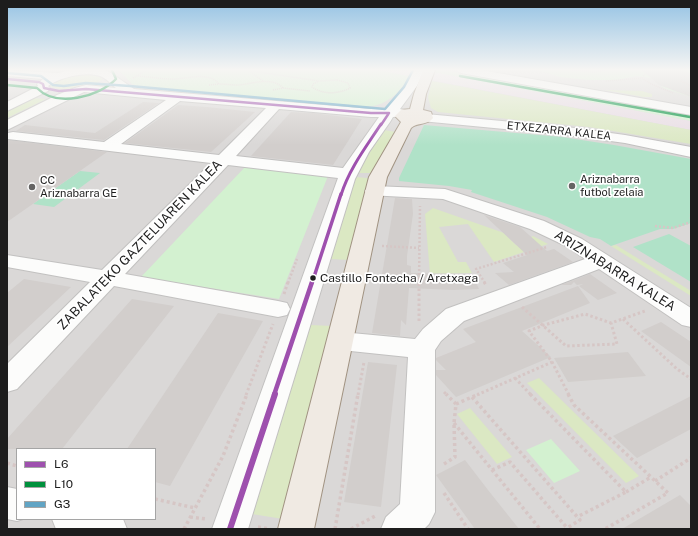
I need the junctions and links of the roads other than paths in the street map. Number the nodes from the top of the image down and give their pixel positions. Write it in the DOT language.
graph roads {
  1 [pos="28,95"];
  2 [pos="69,95"];
  3 [pos="162,95"];
  4 [pos="407,95"];
  5 [pos="411,95"];
  6 [pos="649,95"];
  7 [pos="664,97"];
  8 [pos="174,100"];
  9 [pos="691,102"];
  10 [pos="7,107"];
  11 [pos="273,109"];
  12 [pos="691,111"];
  13 [pos="398,117"];
  14 [pos="10,131"];
  15 [pos="106,147"];
  16 [pos="691,152"];
  17 [pos="223,160"];
  18 [pos="348,174"];
  19 [pos="374,191"];
  20 [pos="602,260"];
  21 [pos="7,262"];
  22 [pos="109,278"];
  23 [pos="278,309"];
  24 [pos="691,319"];
  25 [pos="420,339"];
  26 [pos="341,341"];
  27 [pos="7,381"];
  28 [pos="74,520"];
  29 [pos="403,528"];
  30 [pos="109,529"];
  31 [pos="230,529"];
  32 [pos="296,529"];
  1 -- 10 [label="street"];
  2 -- 14 [label="street"];
  3 -- 13 [label="street, ETXEZARRA KALEA"];
  4 -- 13 [label="street"];
  5 -- 13 [label="main road"];
  6 -- 7 [label="street"];
  7 -- 9 [label="street"];
  7 -- 12 [label="street"];
  8 -- 15 [label="street"];
  11 -- 17 [label="street, ZABALATEKO GAZTELUAREN KALEA"];
  13 -- 16 [label="street, ETXEZARRA KALEA"];
  13 -- 18 [label="street"];
  13 -- 19 [label="main road"];
  14 -- 15 [label="street"];
  15 -- 17 [label="street"];
  17 -- 18 [label="street"];
  17 -- 22 [label="street, ZABALATEKO GAZTELUAREN KALEA"];
  18 -- 31 [label="street"];
  19 -- 20 [label="street, ARIZNABARRA KALEA"];
  19 -- 26 [label="main road"];
  20 -- 24 [label="street, ARIZNABARRA KALEA"];
  20 -- 25 [label="street, ARIZNABARRA KALEA"];
  21 -- 22 [label="street"];
  22 -- 23 [label="street"];
  22 -- 27 [label="street, ZABALATEKO GAZTELUAREN KALEA"];
  25 -- 26 [label="street"];
  25 -- 29 [label="street"];
  26 -- 32 [label="main road"];
  28 -- 30 [label="street"];
}
